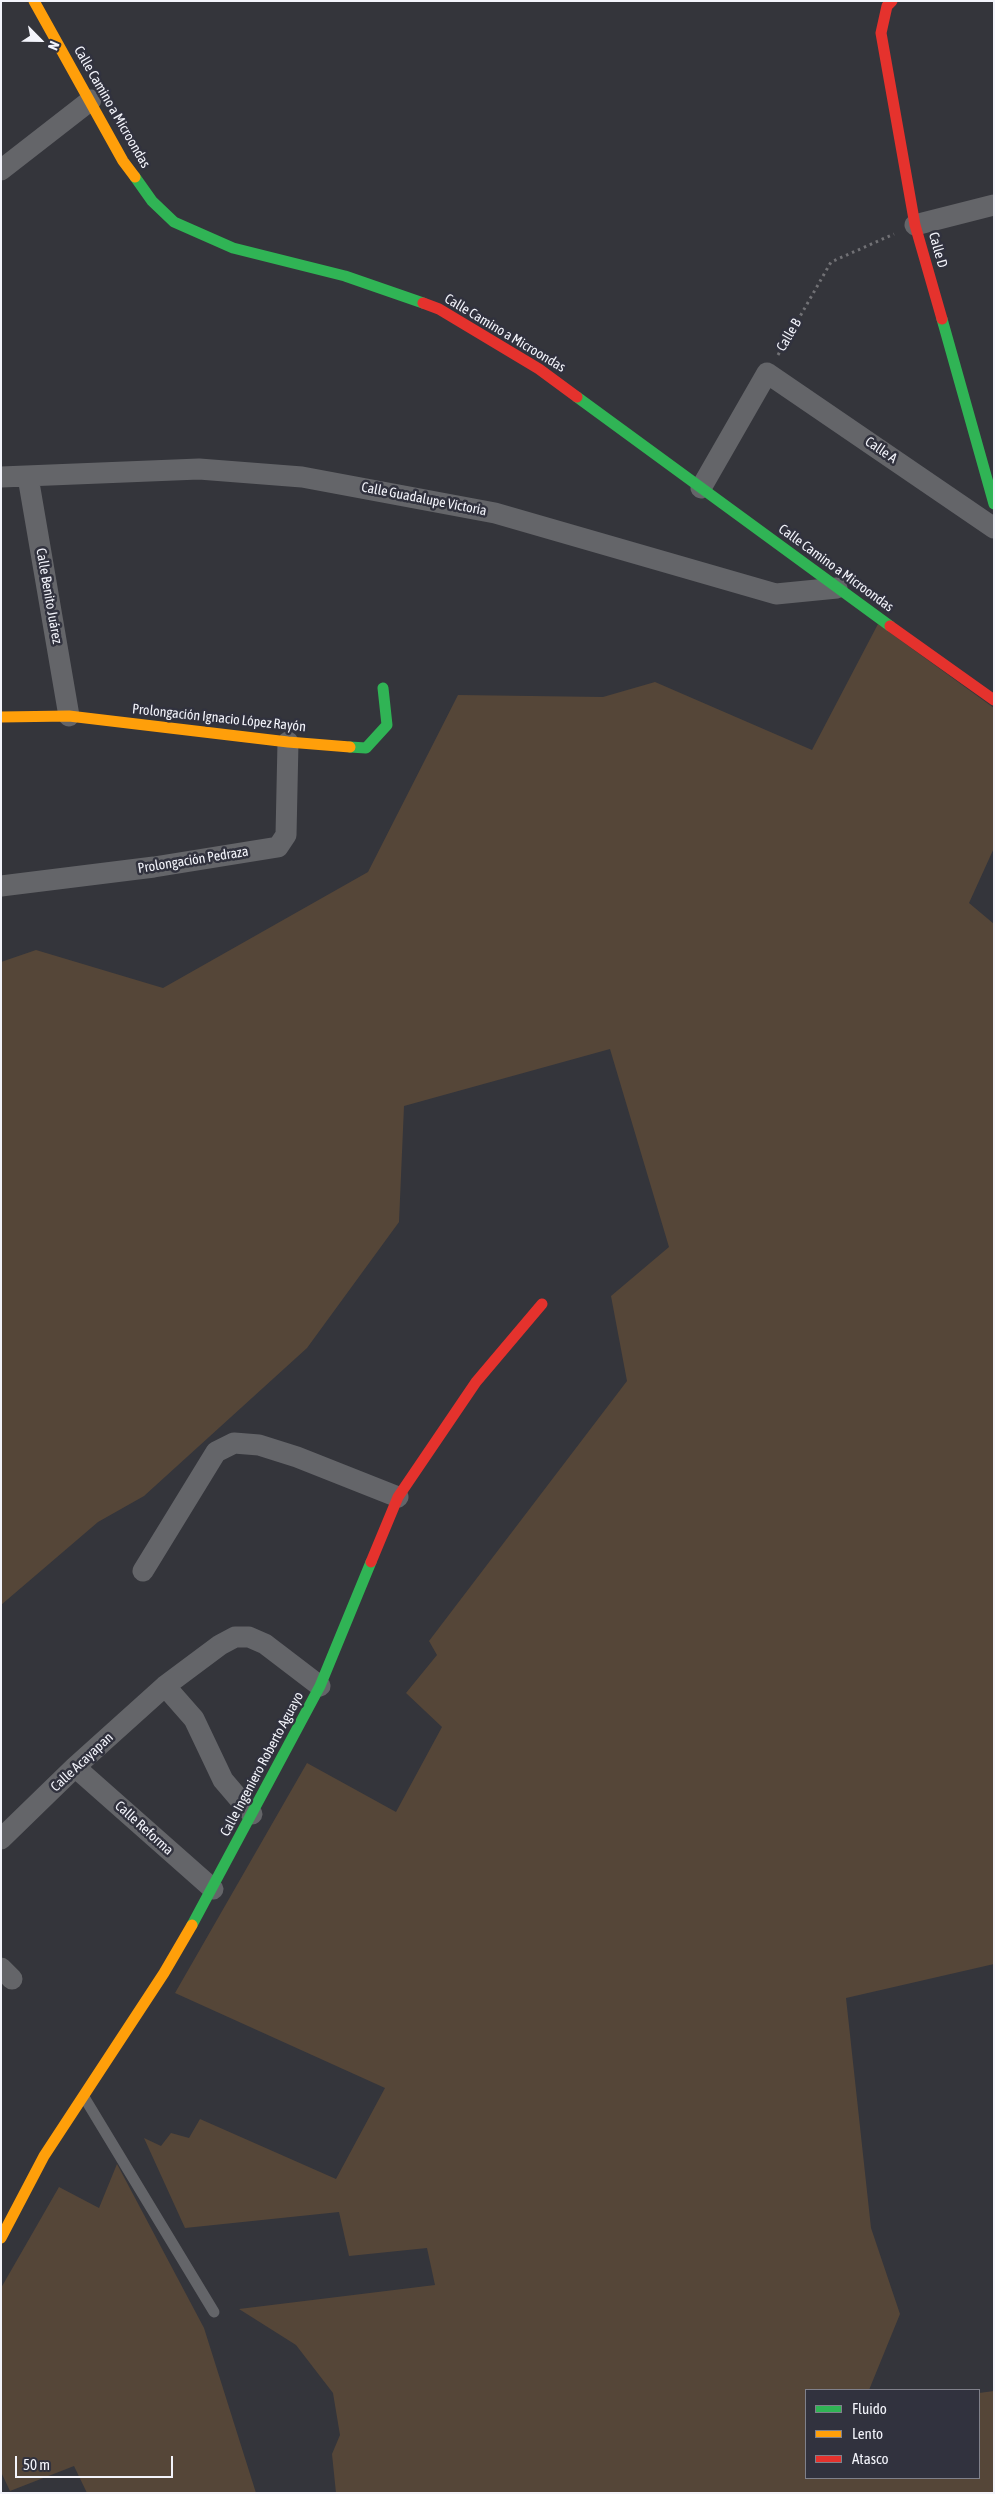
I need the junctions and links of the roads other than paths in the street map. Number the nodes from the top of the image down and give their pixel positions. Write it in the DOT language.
graph roads {
  1 [pos="34,1"];
  2 [pos="892,1"];
  3 [pos="91,100"];
  4 [pos="1,170"];
  5 [pos="994,205"];
  6 [pos="915,225"];
  7 [pos="28,476"];
  8 [pos="1,477"];
  9 [pos="701,488"];
  10 [pos="994,504"];
  11 [pos="994,528"];
  12 [pos="837,588"];
  13 [pos="383,688"];
  14 [pos="994,700"];
  15 [pos="69,716"];
  16 [pos="1,717"];
  17 [pos="288,742"];
  18 [pos="1,886"];
  19 [pos="542,1304"];
  20 [pos="398,1497"];
  21 [pos="143,1571"];
  22 [pos="165,1686"];
  23 [pos="320,1686"];
  24 [pos="75,1767"];
  25 [pos="252,1814"];
  26 [pos="1,1839"];
  27 [pos="213,1889"];
  28 [pos="83,2096"];
  29 [pos="1,2238"];
  30 [pos="214,2312"];
  1 -- 3 [label="street, Calle Camino a Microondas"];
  2 -- 6 [label="street, Calle D"];
  3 -- 4 [label="street"];
  3 -- 9 [label="street, Calle Camino a Microondas"];
  5 -- 6 [label="street"];
  6 -- 10 [label="street, Calle D"];
  7 -- 8 [label="street, Calle Guadalupe Victoria"];
  7 -- 12 [label="street, Calle Guadalupe Victoria"];
  7 -- 15 [label="street, Calle Benito Juárez"];
  9 -- 11 [label="street, Calle A"];
  9 -- 12 [label="street, Calle Camino a Microondas"];
  12 -- 14 [label="street, Calle Camino a Microondas"];
  13 -- 17 [label="street, Prolongación Ignacio López Rayón"];
  15 -- 16 [label="street, Prolongación Ignacio López Rayón"];
  15 -- 17 [label="street, Prolongación Ignacio López Rayón"];
  17 -- 18 [label="street, Prolongación Pedraza"];
  19 -- 20 [label="street, Calle Ingeniero Roberto Aguayo"];
  20 -- 21 [label="street"];
  20 -- 23 [label="street, Calle Ingeniero Roberto Aguayo"];
  22 -- 23 [label="street, Calle Acayapan"];
  22 -- 24 [label="street, Calle Acayapan"];
  22 -- 25 [label="street"];
  23 -- 25 [label="street, Calle Ingeniero Roberto Aguayo"];
  24 -- 26 [label="street, Calle Acayapan"];
  24 -- 27 [label="street, Calle Reforma"];
  25 -- 27 [label="street, Calle Ingeniero Roberto Aguayo"];
  27 -- 28 [label="street, Calle Ingeniero Roberto Aguayo"];
  28 -- 29 [label="street, Calle Ingeniero Roberto Aguayo"];
  28 -- 30 [label="lane"];
}
